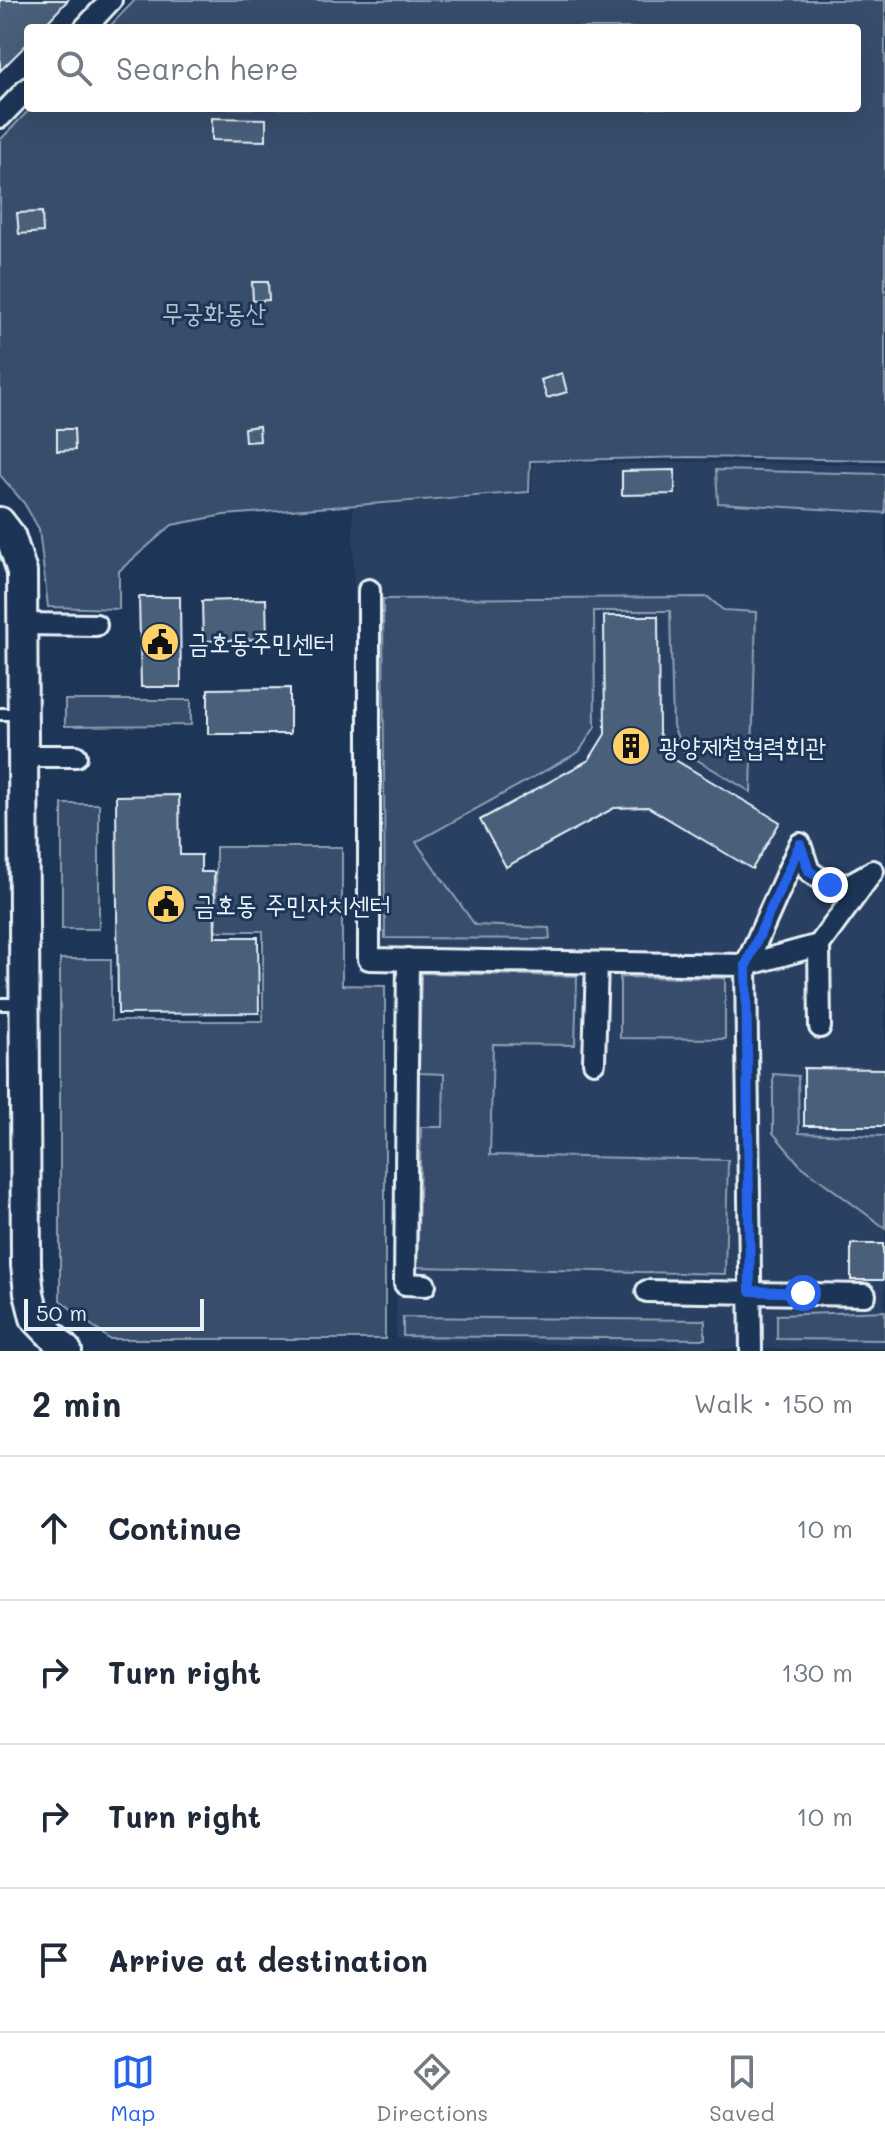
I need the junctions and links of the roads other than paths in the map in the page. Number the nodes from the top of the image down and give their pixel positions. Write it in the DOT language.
graph roads {
  1 [pos="111,0"];
  2 [pos="89,24"];
  3 [pos="24,92"];
  4 [pos="0,117"];
  5 [pos="0,522"];
  6 [pos="369,590"];
  7 [pos="23,624"];
  8 [pos="96,625"];
  9 [pos="12,714"];
  10 [pos="23,756"];
  11 [pos="76,756"];
  12 [pos="819,945"];
  13 [pos="408,959"];
  14 [pos="597,963"];
  15 [pos="746,965"];
  16 [pos="12,1004"];
  17 [pos="820,1027"];
  18 [pos="594,1062"];
  19 [pos="425,1285"];
  20 [pos="647,1291"];
  21 [pos="750,1291"];
  22 [pos="865,1295"];
  23 [pos="67,1351"];
  24 [pos="751,1351"];
  1 -- 2 [label="street"];
  3 -- 4 [label="street"];
  5 -- 7 [label="street"];
  6 -- 13 [label="street"];
  7 -- 8 [label="street"];
  7 -- 9 [label="street"];
  9 -- 10 [label="street"];
  10 -- 11 [label="street"];
  10 -- 16 [label="street"];
  12 -- 15 [label="street"];
  12 -- 15 [label="street"];
  12 -- 17 [label="street"];
  13 -- 14 [label="street"];
  13 -- 19 [label="street"];
  14 -- 15 [label="street"];
  14 -- 18 [label="street"];
  15 -- 21 [label="street"];
  16 -- 23 [label="street"];
  20 -- 21 [label="street"];
  21 -- 22 [label="street"];
  21 -- 24 [label="street"];
}
